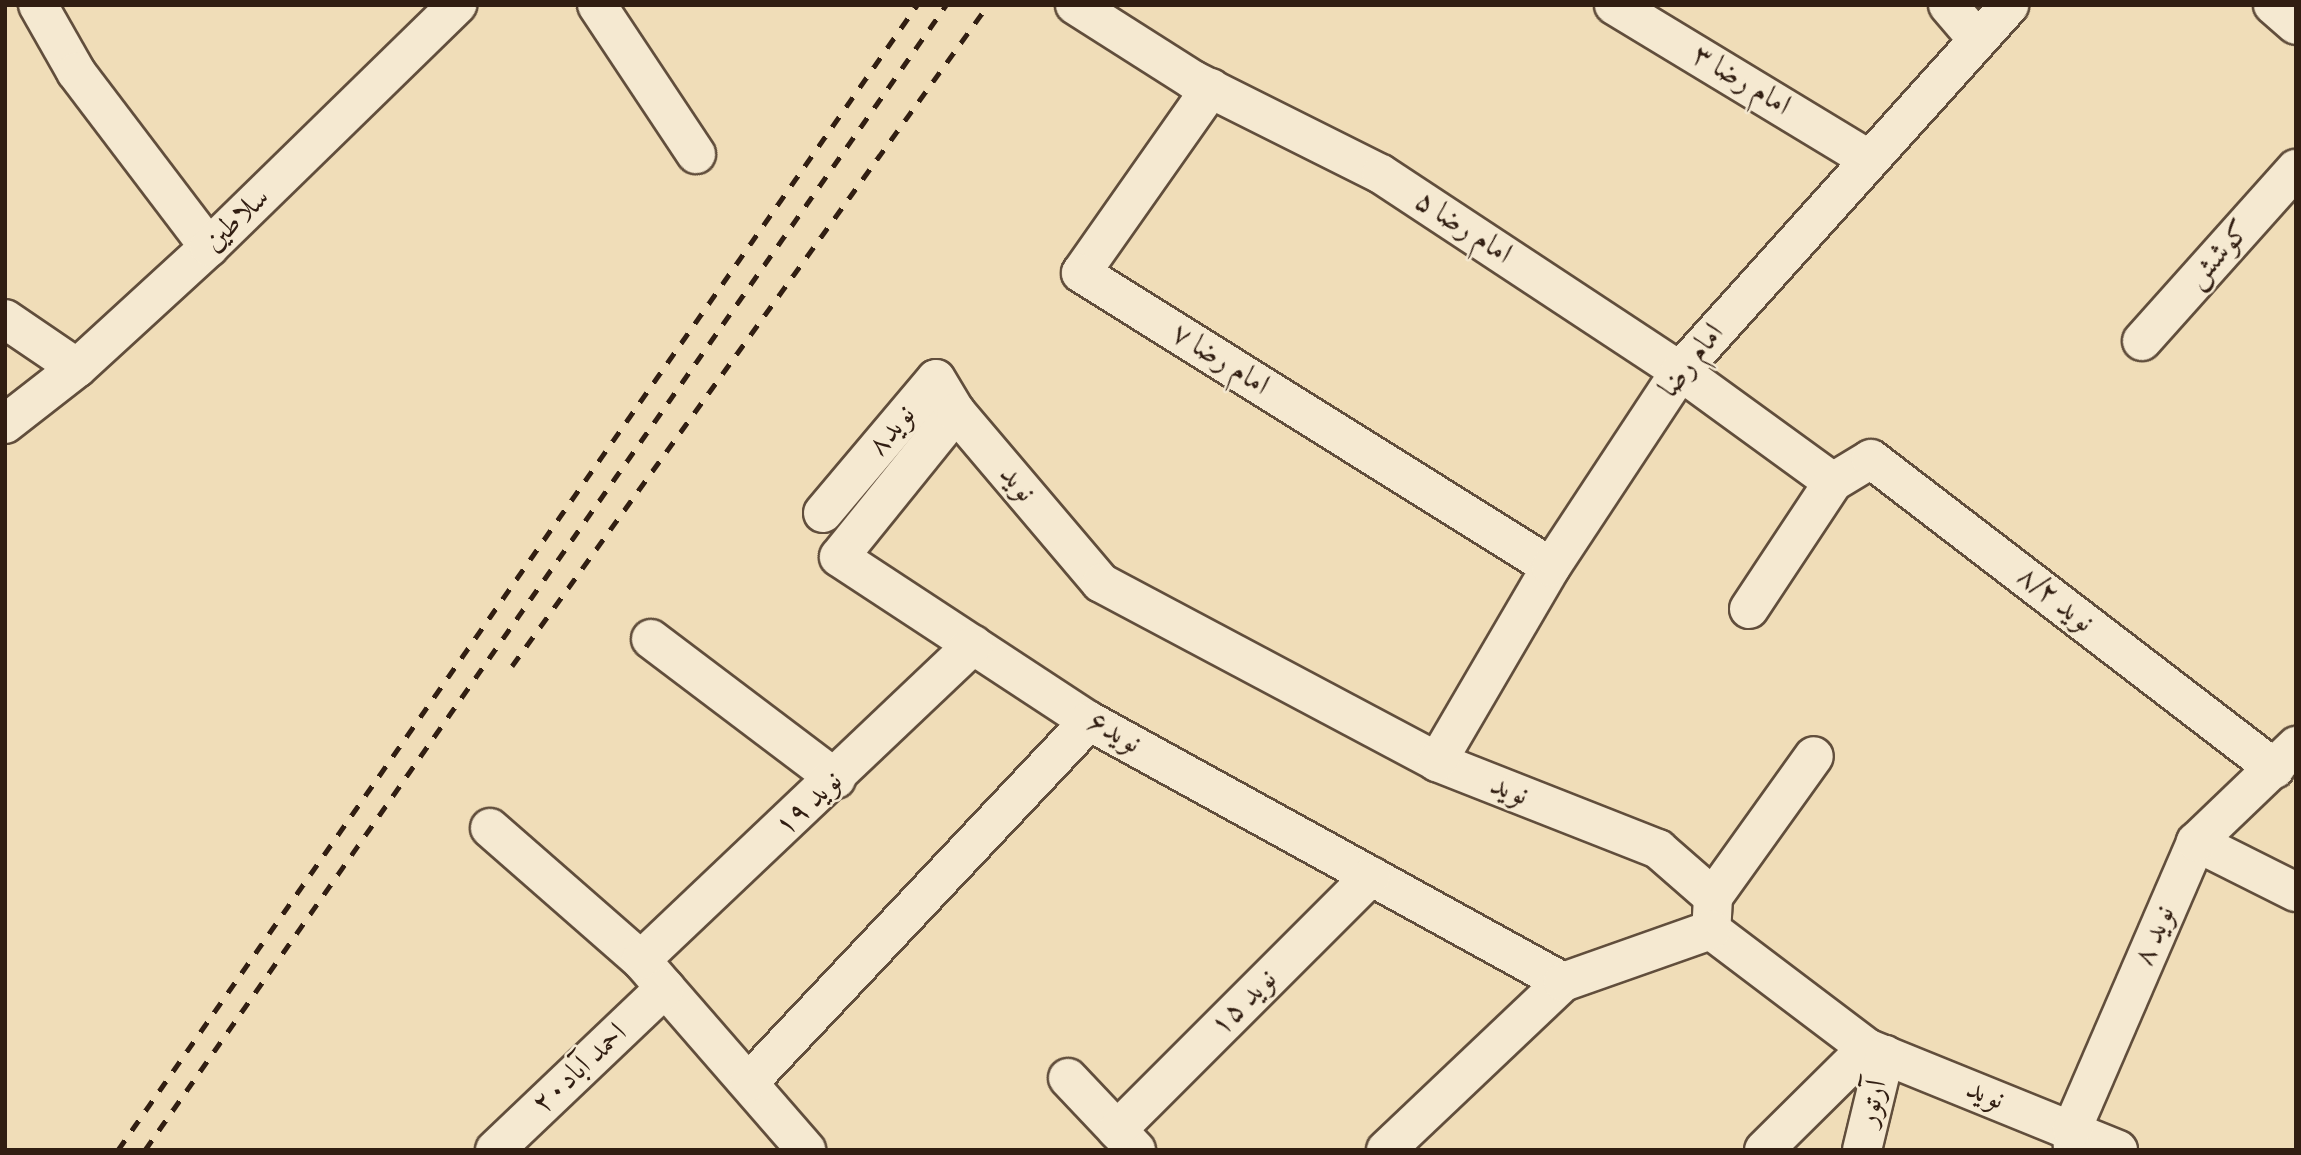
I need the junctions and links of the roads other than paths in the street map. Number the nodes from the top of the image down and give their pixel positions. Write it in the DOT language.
graph roads {
  1 [pos="38,5"];
  2 [pos="457,5"];
  3 [pos="597,5"];
  4 [pos="1075,5"];
  5 [pos="1614,5"];
  6 [pos="1948,5"];
  7 [pos="2008,5"];
  8 [pos="2273,5"];
  9 [pos="2296,25"];
  10 [pos="1977,39"];
  11 [pos="1211,88"];
  12 [pos="696,154"];
  13 [pos="1867,158"];
  14 [pos="2296,169"];
  15 [pos="209,247"];
  16 [pos="5,319"];
  17 [pos="2142,341"];
  18 [pos="77,368"];
  19 [pos="1680,371"];
  20 [pos="956,412"];
  21 [pos="5,424"];
  22 [pos="1833,482"];
  23 [pos="823,513"];
  24 [pos="1551,567"];
  25 [pos="1749,609"];
  26 [pos="651,639"];
  27 [pos="973,645"];
  28 [pos="1089,721"];
  29 [pos="1814,756"];
  30 [pos="2285,758"];
  31 [pos="1437,762"];
  32 [pos="836,779"];
  33 [pos="490,828"];
  34 [pos="2196,842"];
  35 [pos="1371,876"];
  36 [pos="2296,892"];
  37 [pos="1712,914"];
  38 [pos="653,974"];
  39 [pos="1563,982"];
  40 [pos="1876,1052"];
  41 [pos="1068,1078"];
  42 [pos="749,1082"];
  43 [pos="1127,1140"];
  44 [pos="2073,1140"];
  45 [pos="495,1150"];
  46 [pos="806,1150"];
  47 [pos="1386,1150"];
  48 [pos="1764,1150"];
  49 [pos="1862,1150"];
  50 [pos="2118,1150"];
  1 -- 15 [label="street"];
  2 -- 15 [label="street, سلاطین"];
  3 -- 12 [label="street"];
  4 -- 11 [label="street, امام رضا ۵"];
  5 -- 13 [label="street, امام رضا ۳"];
  6 -- 10 [label="street"];
  7 -- 10 [label="street, امام رضا"];
  8 -- 9 [label="street"];
  10 -- 13 [label="street, امام رضا"];
  11 -- 19 [label="street, امام رضا ۵"];
  11 -- 24 [label="street, امام رضا ۷"];
  13 -- 19 [label="street, امام رضا"];
  14 -- 17 [label="street, کوشش"];
  15 -- 18 [label="street, سلاطین"];
  16 -- 18 [label="street"];
  18 -- 21 [label="street, سلاطین"];
  19 -- 22 [label="street, امام رضا ۵"];
  19 -- 24 [label="street, امام رضا"];
  20 -- 23 [label="street, نوید۸"];
  20 -- 27 [label="street, نوید۶"];
  20 -- 31 [label="street, نوید"];
  22 -- 25 [label="street"];
  22 -- 30 [label="street, نوید ۸/۲"];
  24 -- 31 [label="street, امام رضا"];
  26 -- 32 [label="street"];
  27 -- 28 [label="street, نوید۶"];
  27 -- 32 [label="street, نوید ۱۹"];
  28 -- 35 [label="street, نوید۶"];
  28 -- 42 [label="street"];
  29 -- 37 [label="street"];
  30 -- 34 [label="street, نوید ۸"];
  31 -- 37 [label="street, نوید"];
  32 -- 38 [label="street, نوید ۱۹"];
  33 -- 38 [label="street"];
  34 -- 36 [label="street"];
  34 -- 44 [label="street, نوید ۸"];
  35 -- 39 [label="street, نوید۶"];
  35 -- 43 [label="street, نوید ۱۵"];
  37 -- 39 [label="street"];
  37 -- 40 [label="street, نوید"];
  38 -- 42 [label="street"];
  38 -- 45 [label="street, احمد آباد۲۰"];
  39 -- 47 [label="street"];
  40 -- 44 [label="street, نوید"];
  40 -- 48 [label="street"];
  40 -- 49 [label="street, آرتور"];
  41 -- 43 [label="street"];
  42 -- 46 [label="street"];
  44 -- 50 [label="street, نوید"];
}
